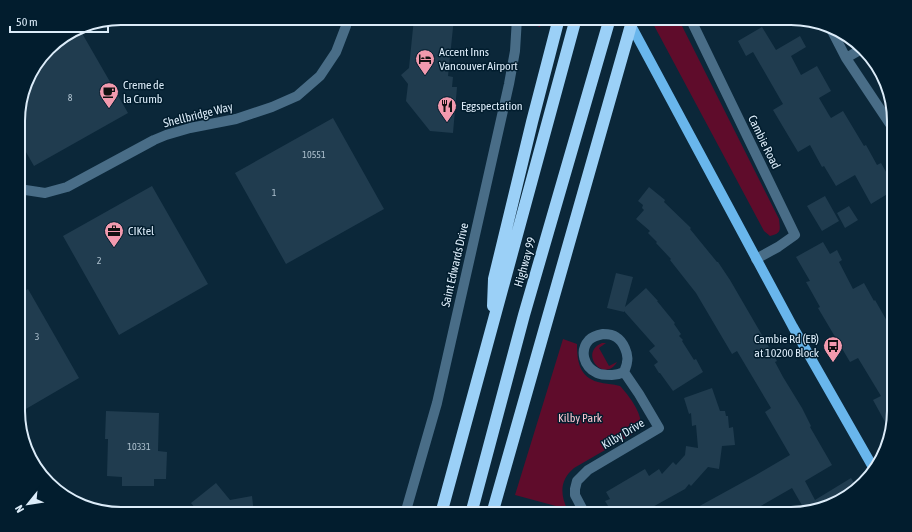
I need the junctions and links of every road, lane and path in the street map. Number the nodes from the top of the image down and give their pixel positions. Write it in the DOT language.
graph roads {
  1 [pos="346,25"];
  2 [pos="517,25"];
  3 [pos="557,25"];
  4 [pos="574,25"];
  5 [pos="608,25"];
  6 [pos="631,25"];
  7 [pos="632,25"];
  8 [pos="693,25"];
  9 [pos="834,36"];
  10 [pos="857,52"];
  11 [pos="846,58"];
  12 [pos="887,120"];
  13 [pos="25,190"];
  14 [pos="756,259"];
  15 [pos="493,325"];
  16 [pos="624,372"];
  17 [pos="871,463"];
  18 [pos="407,507"];
  19 [pos="443,507"];
  20 [pos="473,507"];
  21 [pos="494,507"];
  22 [pos="581,507"];
  1 -- 13 [label="street, Shellbridge Way"];
  2 -- 18 [label="street, Saint Edwards Drive"];
  3 -- 15 [label="highway"];
  4 -- 15 [label="highway, Highway 99"];
  5 -- 20 [label="highway, Highway 99"];
  6 -- 14 [label="main road"];
  7 -- 21 [label="highway"];
  8 -- 14 [label="street, Cambie Road"];
  9 -- 11 [label="street"];
  10 -- 11 [label="street"];
  11 -- 12 [label="street"];
  14 -- 17 [label="main road"];
  15 -- 19 [label="highway, Highway 99"];
  16 -- 16 [label="street"];
  16 -- 22 [label="street, Kilby Drive"];
}
